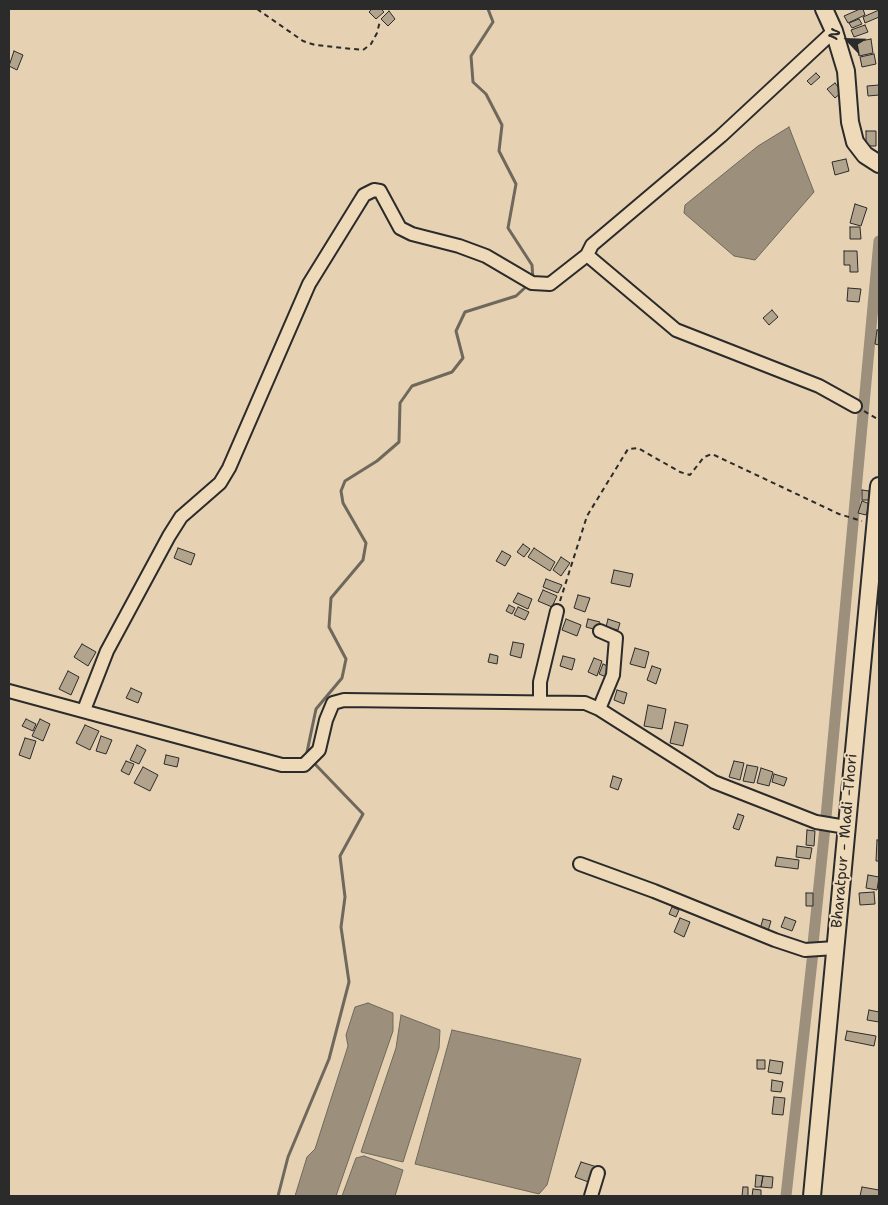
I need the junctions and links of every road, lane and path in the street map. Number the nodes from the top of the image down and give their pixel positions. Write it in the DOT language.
graph roads {
  1 [pos="257,9"];
  2 [pos="824,9"];
  3 [pos="380,21"];
  4 [pos="834,31"];
  5 [pos="879,164"];
  6 [pos="587,255"];
  7 [pos="855,406"];
  8 [pos="874,418"];
  9 [pos="879,420"];
  10 [pos="879,486"];
  11 [pos="862,522"];
  12 [pos="557,611"];
  13 [pos="600,631"];
  14 [pos="9,690"];
  15 [pos="540,702"];
  16 [pos="599,709"];
  17 [pos="84,710"];
  18 [pos="846,827"];
  19 [pos="580,864"];
  20 [pos="834,948"];
  21 [pos="598,1173"];
  22 [pos="591,1196"];
  23 [pos="812,1196"];
  1 -- 3 [label="path"];
  2 -- 4 [label="main road"];
  4 -- 5 [label="main road"];
  4 -- 6 [label="street"];
  6 -- 7 [label="street"];
  6 -- 17 [label="street"];
  8 -- 9 [label="path"];
  10 -- 18 [label="main road, Bharatpur - Madi -Thori"];
  11 -- 12 [label="path"];
  12 -- 15 [label="street"];
  13 -- 16 [label="street"];
  14 -- 17 [label="street"];
  15 -- 16 [label="street"];
  15 -- 17 [label="street"];
  16 -- 18 [label="street"];
  18 -- 20 [label="main road, Bharatpur - Madi -Thori"];
  19 -- 20 [label="street"];
  20 -- 23 [label="main road, Bharatpur - Madi -Thori"];
  21 -- 22 [label="street"];
}
